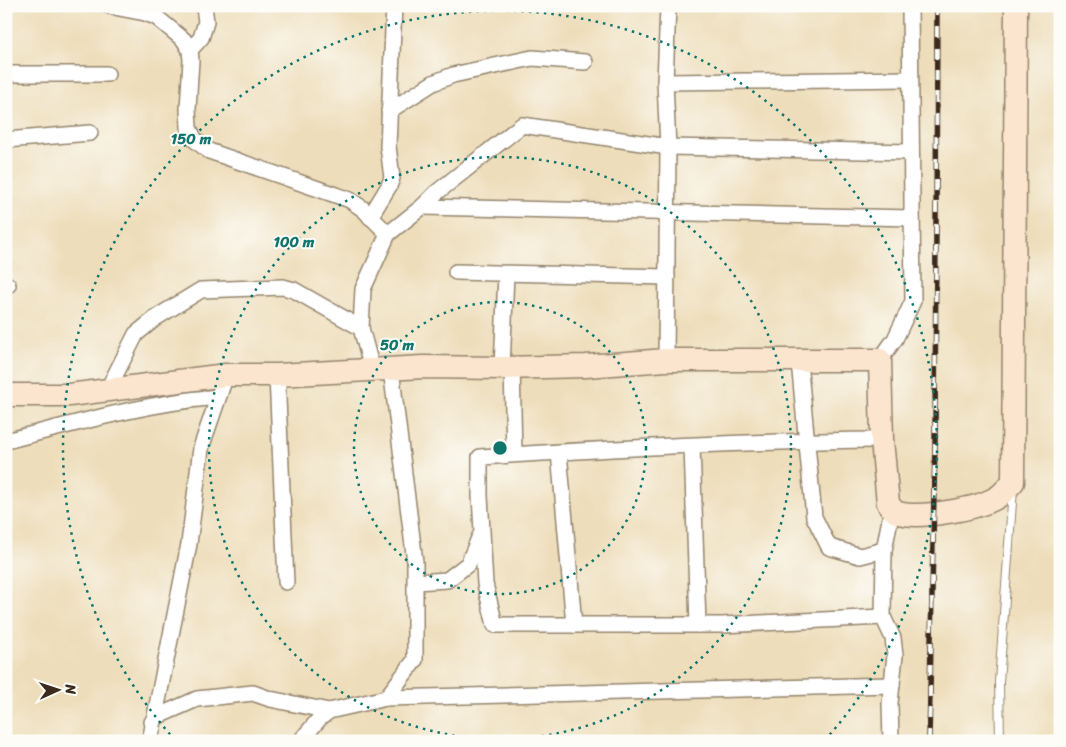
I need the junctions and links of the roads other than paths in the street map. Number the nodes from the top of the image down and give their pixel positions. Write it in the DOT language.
graph roads {
  1 [pos="109,6"];
  2 [pos="204,6"];
  3 [pos="394,6"];
  4 [pos="668,6"];
  5 [pos="910,6"];
  6 [pos="1016,6"];
  7 [pos="190,50"];
  8 [pos="585,62"];
  9 [pos="6,74"];
  10 [pos="107,74"];
  11 [pos="910,79"];
  12 [pos="665,82"];
  13 [pos="389,111"];
  14 [pos="90,133"];
  15 [pos="6,140"];
  16 [pos="668,147"];
  17 [pos="911,152"];
  18 [pos="422,207"];
  19 [pos="667,211"];
  20 [pos="370,216"];
  21 [pos="912,218"];
  22 [pos="388,234"];
  23 [pos="456,272"];
  24 [pos="506,274"];
  25 [pos="667,276"];
  26 [pos="361,328"];
  27 [pos="666,360"];
  28 [pos="880,360"];
  29 [pos="798,361"];
  30 [pos="507,367"];
  31 [pos="382,369"];
  32 [pos="276,375"];
  33 [pos="226,376"];
  34 [pos="107,391"];
  35 [pos="6,395"];
  36 [pos="218,397"];
  37 [pos="882,440"];
  38 [pos="6,441"];
  39 [pos="806,441"];
  40 [pos="692,446"];
  41 [pos="559,452"];
  42 [pos="514,454"];
  43 [pos="1013,482"];
  44 [pos="892,509"];
  45 [pos="482,532"];
  46 [pos="884,550"];
  47 [pos="286,582"];
  48 [pos="416,582"];
  49 [pos="883,617"];
  50 [pos="574,625"];
  51 [pos="698,625"];
  52 [pos="892,685"];
  53 [pos="386,698"];
  54 [pos="329,711"];
  55 [pos="156,716"];
  56 [pos="142,741"];
  57 [pos="150,741"];
  58 [pos="304,741"];
  59 [pos="891,741"];
  60 [pos="1000,741"];
  1 -- 7 [label="street"];
  2 -- 7 [label="street"];
  3 -- 13 [label="street"];
  4 -- 12 [label="street"];
  5 -- 11 [label="street"];
  6 -- 43 [label="street"];
  7 -- 20 [label="street"];
  8 -- 13 [label="street"];
  9 -- 10 [label="street"];
  11 -- 12 [label="street"];
  11 -- 17 [label="street"];
  12 -- 16 [label="street"];
  13 -- 20 [label="street"];
  14 -- 15 [label="street"];
  16 -- 17 [label="street"];
  16 -- 18 [label="street"];
  16 -- 19 [label="street"];
  17 -- 21 [label="street"];
  18 -- 19 [label="street"];
  18 -- 22 [label="street"];
  19 -- 21 [label="street"];
  19 -- 25 [label="street"];
  20 -- 22 [label="street"];
  21 -- 28 [label="street"];
  22 -- 26 [label="street"];
  23 -- 24 [label="street"];
  24 -- 25 [label="street"];
  24 -- 30 [label="street"];
  25 -- 27 [label="street"];
  26 -- 31 [label="street"];
  26 -- 34 [label="street"];
  27 -- 29 [label="street"];
  27 -- 30 [label="street"];
  28 -- 29 [label="street"];
  28 -- 37 [label="street"];
  29 -- 39 [label="street"];
  30 -- 31 [label="street"];
  30 -- 42 [label="street"];
  31 -- 32 [label="street"];
  31 -- 48 [label="street"];
  32 -- 33 [label="street"];
  32 -- 47 [label="street"];
  33 -- 34 [label="street"];
  33 -- 36 [label="street"];
  34 -- 35 [label="street"];
  36 -- 38 [label="street"];
  36 -- 55 [label="street"];
  37 -- 39 [label="street"];
  37 -- 44 [label="street"];
  39 -- 40 [label="street"];
  39 -- 46 [label="street"];
  40 -- 41 [label="street"];
  40 -- 51 [label="street"];
  41 -- 42 [label="street"];
  41 -- 50 [label="street"];
  42 -- 45 [label="street"];
  43 -- 44 [label="street"];
  43 -- 60 [label="lane"];
  44 -- 46 [label="street"];
  45 -- 48 [label="street"];
  45 -- 50 [label="street"];
  46 -- 49 [label="street"];
  48 -- 53 [label="street"];
  49 -- 51 [label="street"];
  49 -- 52 [label="street"];
  50 -- 51 [label="street"];
  52 -- 53 [label="street"];
  52 -- 59 [label="street"];
  53 -- 54 [label="street"];
  54 -- 55 [label="street"];
  54 -- 58 [label="street"];
  55 -- 56 [label="street"];
  55 -- 57 [label="street"];
}
